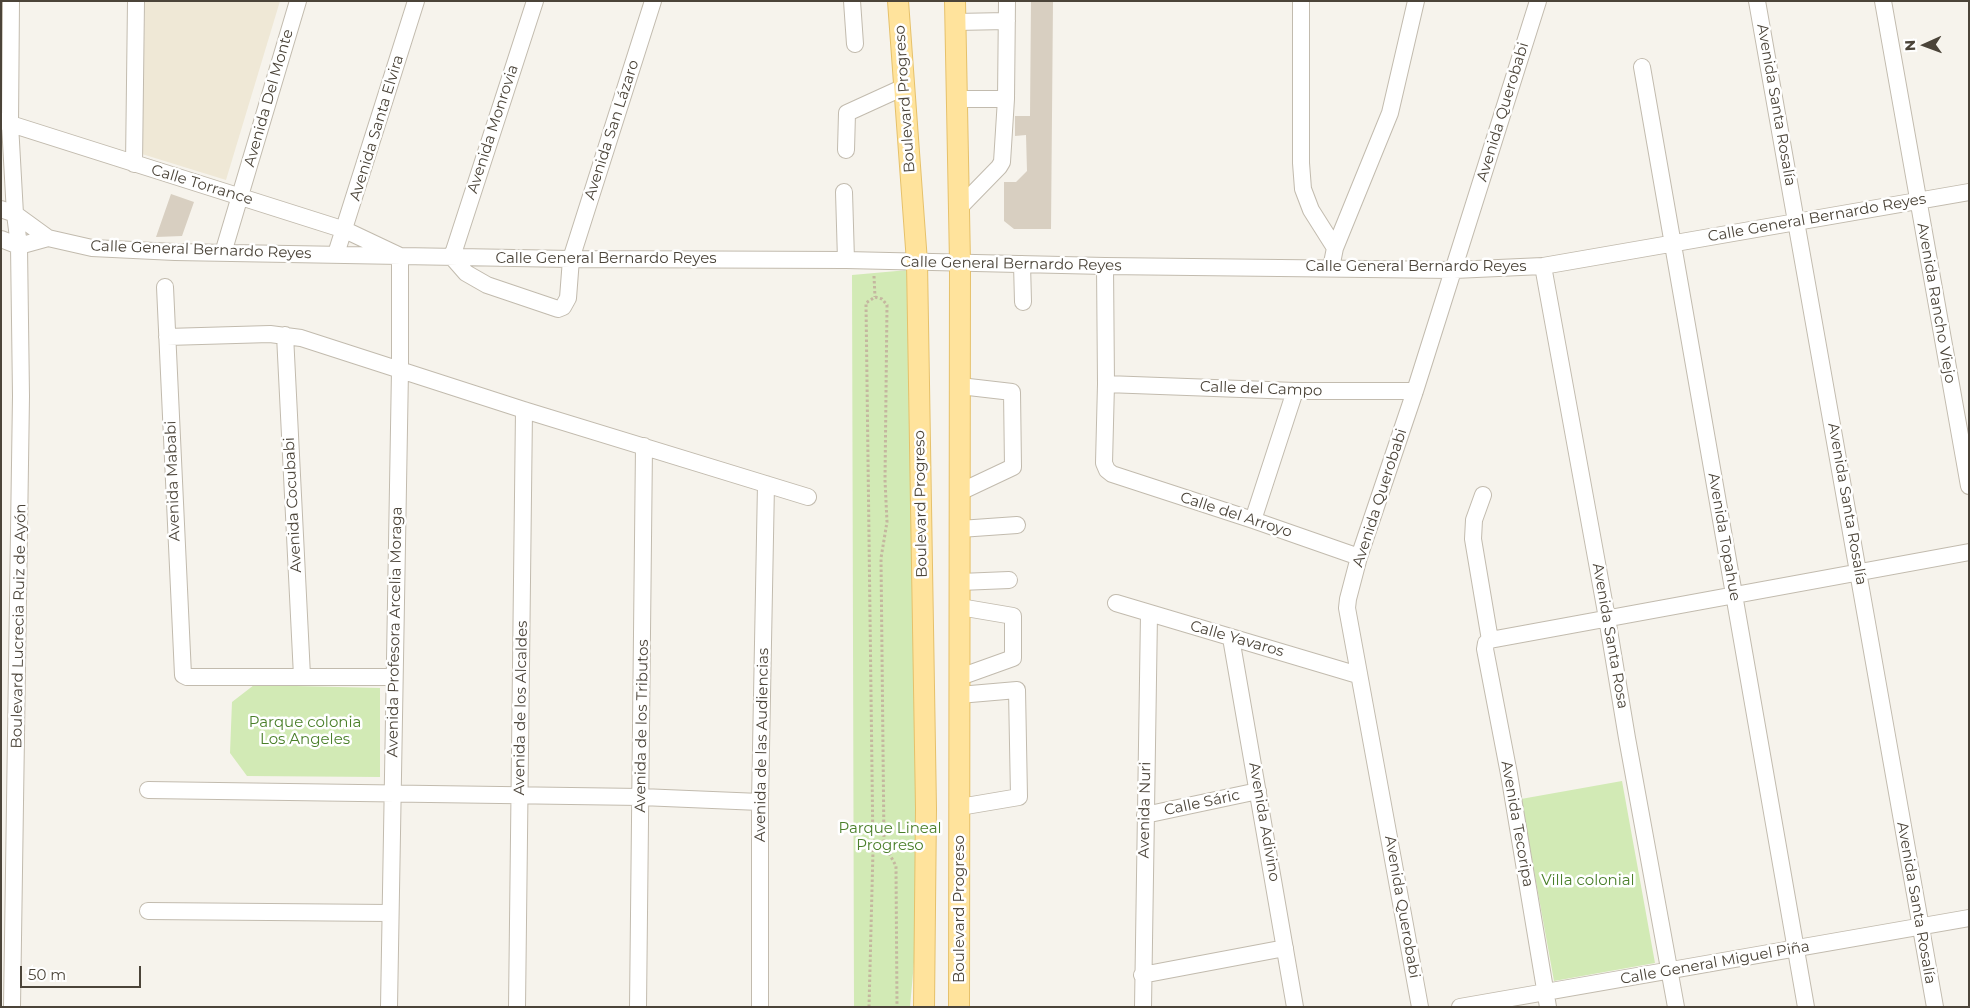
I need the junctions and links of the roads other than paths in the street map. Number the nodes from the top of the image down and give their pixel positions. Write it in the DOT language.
graph roads {
  1 [pos="11,1"];
  2 [pos="136,1"];
  3 [pos="298,1"];
  4 [pos="416,1"];
  5 [pos="535,1"];
  6 [pos="653,1"];
  7 [pos="852,1"];
  8 [pos="898,1"];
  9 [pos="955,1"];
  10 [pos="1007,1"];
  11 [pos="1302,1"];
  12 [pos="1416,1"];
  13 [pos="1538,1"];
  14 [pos="1757,1"];
  15 [pos="1883,1"];
  16 [pos="1007,21"];
  17 [pos="955,22"];
  18 [pos="855,44"];
  19 [pos="1642,67"];
  20 [pos="904,87"];
  21 [pos="956,98"];
  22 [pos="1006,99"];
  23 [pos="6,122"];
  24 [pos="846,150"];
  25 [pos="134,164"];
  26 [pos="844,192"];
  27 [pos="1969,192"];
  28 [pos="240,197"];
  29 [pos="1917,201"];
  30 [pos="959,208"];
  31 [pos="8,211"];
  32 [pos="1798,222"];
  33 [pos="345,230"];
  34 [pos="48,238"];
  35 [pos="1,239"];
  36 [pos="1674,243"];
  37 [pos="19,246"];
  38 [pos="1335,248"];
  39 [pos="223,252"];
  40 [pos="336,254"];
  41 [pos="400,256"];
  42 [pos="452,258"];
  43 [pos="571,260"];
  44 [pos="846,260"];
  45 [pos="917,262"];
  46 [pos="960,263"];
  47 [pos="1022,264"];
  48 [pos="1105,266"];
  49 [pos="1543,266"];
  50 [pos="1331,268"];
  51 [pos="1454,270"];
  52 [pos="166,287"];
  53 [pos="1023,302"];
  54 [pos="285,335"];
  55 [pos="167,337"];
  56 [pos="400,370"];
  57 [pos="1106,384"];
  58 [pos="960,386"];
  59 [pos="1296,391"];
  60 [pos="1415,391"];
  61 [pos="524,410"];
  62 [pos="644,446"];
  63 [pos="766,484"];
  64 [pos="1969,486"];
  65 [pos="960,492"];
  66 [pos="1483,495"];
  67 [pos="808,497"];
  68 [pos="1253,520"];
  69 [pos="1017,525"];
  70 [pos="960,529"];
  71 [pos="1969,552"];
  72 [pos="1359,557"];
  73 [pos="1859,572"];
  74 [pos="1009,580"];
  75 [pos="960,582"];
  76 [pos="1734,595"];
  77 [pos="1116,603"];
  78 [pos="960,607"];
  79 [pos="1149,614"];
  80 [pos="1607,618"];
  81 [pos="1230,638"];
  82 [pos="1488,641"];
  83 [pos="1358,675"];
  84 [pos="302,676"];
  85 [pos="394,676"];
  86 [pos="959,686"];
  87 [pos="148,790"];
  88 [pos="1258,791"];
  89 [pos="392,794"];
  90 [pos="520,795"];
  91 [pos="641,797"];
  92 [pos="760,802"];
  93 [pos="960,807"];
  94 [pos="1146,815"];
  95 [pos="148,911"];
  96 [pos="390,913"];
  97 [pos="1969,918"];
  98 [pos="1920,927"];
  99 [pos="1285,948"];
  100 [pos="1796,948"];
  101 [pos="1670,970"];
  102 [pos="1142,975"];
  103 [pos="1547,999"];
  104 [pos="12,1007"];
  105 [pos="389,1007"];
  106 [pos="517,1007"];
  107 [pos="638,1007"];
  108 [pos="760,1007"];
  109 [pos="924,1007"];
  110 [pos="959,1007"];
  111 [pos="1143,1007"];
  112 [pos="1295,1007"];
  113 [pos="1420,1007"];
  114 [pos="1460,1007"];
  115 [pos="1676,1007"];
  116 [pos="1806,1007"];
  117 [pos="1935,1007"];
  1 -- 23 [label="street, Boulevard Lucrecia Ruiz de Ayón"];
  2 -- 25 [label="street"];
  3 -- 28 [label="street, Avenida Del Monte"];
  4 -- 33 [label="street, Avenida Santa Elvira"];
  5 -- 42 [label="street, Avenida Monrovia"];
  6 -- 43 [label="street, Avenida San Lázaro"];
  7 -- 18 [label="street"];
  8 -- 20 [label="main road, Boulevard Progreso"];
  9 -- 17 [label="main road, Boulevard Progreso"];
  10 -- 16 [label="street"];
  11 -- 38 [label="street"];
  12 -- 38 [label="street"];
  13 -- 51 [label="street, Avenida Querobabi"];
  14 -- 32 [label="street, Avenida Santa Rosalía"];
  15 -- 29 [label="street, Avenida Rancho Viejo"];
  16 -- 17 [label="street"];
  16 -- 22 [label="street"];
  17 -- 21 [label="main road, Boulevard Progreso"];
  19 -- 36 [label="street, Avenida Topahue"];
  20 -- 24 [label="street"];
  20 -- 45 [label="main road, Boulevard Progreso"];
  21 -- 22 [label="street"];
  21 -- 30 [label="main road, Boulevard Progreso"];
  22 -- 30 [label="street"];
  23 -- 25 [label="street, Calle Torrance"];
  23 -- 31 [label="street, Boulevard Lucrecia Ruiz de Ayón"];
  25 -- 28 [label="street, Calle Torrance"];
  26 -- 44 [label="street"];
  27 -- 29 [label="street, Calle General Bernardo Reyes"];
  28 -- 33 [label="street, Calle Torrance"];
  28 -- 39 [label="street, Avenida Del Monte"];
  29 -- 32 [label="street, Calle General Bernardo Reyes"];
  29 -- 64 [label="street, Avenida Rancho Viejo"];
  30 -- 46 [label="main road, Boulevard Progreso"];
  31 -- 34 [label="street, Calle General Bernardo Reyes"];
  31 -- 37 [label="street, Boulevard Lucrecia Ruiz de Ayón"];
  32 -- 36 [label="street, Calle General Bernardo Reyes"];
  32 -- 73 [label="street, Avenida Santa Rosalía"];
  33 -- 40 [label="street, Avenida Santa Elvira"];
  33 -- 41 [label="street, Calle Torrance"];
  34 -- 37 [label="street, Calle General Bernardo Reyes"];
  34 -- 39 [label="street, Calle General Bernardo Reyes"];
  35 -- 37 [label="street"];
  36 -- 49 [label="street, Calle General Bernardo Reyes"];
  36 -- 76 [label="street, Avenida Topahue"];
  37 -- 104 [label="street, Boulevard Lucrecia Ruiz de Ayón"];
  38 -- 50 [label="street"];
  39 -- 40 [label="street, Calle General Bernardo Reyes"];
  40 -- 41 [label="street, Calle General Bernardo Reyes"];
  41 -- 42 [label="street, Calle General Bernardo Reyes"];
  41 -- 56 [label="street, Avenida Profesora Arcelia Moraga"];
  42 -- 43 [label="street, Calle General Bernardo Reyes"];
  42 -- 43 [label="street, Avenida San Lázaro"];
  43 -- 44 [label="street, Calle General Bernardo Reyes"];
  44 -- 45 [label="street, Calle General Bernardo Reyes"];
  45 -- 46 [label="street, Calle General Bernardo Reyes"];
  45 -- 109 [label="main road, Boulevard Progreso"];
  46 -- 47 [label="street, Calle General Bernardo Reyes"];
  46 -- 58 [label="main road, Boulevard Progreso"];
  47 -- 48 [label="street, Calle General Bernardo Reyes"];
  47 -- 53 [label="street"];
  48 -- 50 [label="street, Calle General Bernardo Reyes"];
  48 -- 57 [label="street"];
  49 -- 51 [label="street, Calle General Bernardo Reyes"];
  49 -- 80 [label="street, Avenida Santa Rosa"];
  50 -- 51 [label="street, Calle General Bernardo Reyes"];
  51 -- 60 [label="street, Avenida Querobabi"];
  52 -- 55 [label="street, Avenida Mababi"];
  54 -- 55 [label="street"];
  54 -- 56 [label="street"];
  54 -- 84 [label="street, Avenida Cocubabi"];
  55 -- 84 [label="street, Avenida Mababi"];
  56 -- 61 [label="street"];
  56 -- 85 [label="street, Avenida Profesora Arcelia Moraga"];
  57 -- 59 [label="street, Calle del Campo"];
  57 -- 68 [label="street, Calle del Arroyo"];
  58 -- 65 [label="main road, Boulevard Progreso"];
  58 -- 65 [label="street"];
  59 -- 60 [label="street, Calle del Campo"];
  59 -- 68 [label="street"];
  60 -- 72 [label="street, Avenida Querobabi"];
  61 -- 62 [label="street"];
  61 -- 90 [label="street, Avenida de los Alcaldes"];
  62 -- 63 [label="street"];
  62 -- 91 [label="street, Avenida de los Tributos"];
  63 -- 67 [label="street"];
  63 -- 92 [label="street, Avenida de las Audiencias"];
  65 -- 70 [label="main road, Boulevard Progreso"];
  66 -- 82 [label="street, Avenida Tecoripa"];
  68 -- 72 [label="street, Calle del Arroyo"];
  69 -- 70 [label="street"];
  70 -- 75 [label="main road, Boulevard Progreso"];
  71 -- 73 [label="street"];
  72 -- 83 [label="street, Avenida Querobabi"];
  73 -- 76 [label="street"];
  73 -- 98 [label="street, Avenida Santa Rosalía"];
  74 -- 75 [label="street"];
  75 -- 78 [label="main road, Boulevard Progreso"];
  76 -- 80 [label="street"];
  76 -- 100 [label="street, Avenida Topahue"];
  77 -- 79 [label="street, Calle Yavaros"];
  78 -- 86 [label="main road, Boulevard Progreso"];
  78 -- 86 [label="street"];
  79 -- 81 [label="street, Calle Yavaros"];
  79 -- 94 [label="street, Avenida Nuri"];
  80 -- 82 [label="street"];
  80 -- 101 [label="street, Avenida Santa Rosa"];
  81 -- 83 [label="street, Calle Yavaros"];
  81 -- 88 [label="street, Avenida Adivino"];
  82 -- 103 [label="street, Avenida Tecoripa"];
  83 -- 113 [label="street, Avenida Querobabi"];
  84 -- 85 [label="street"];
  85 -- 89 [label="street, Avenida Profesora Arcelia Moraga"];
  86 -- 93 [label="main road, Boulevard Progreso"];
  86 -- 93 [label="street"];
  87 -- 89 [label="street"];
  88 -- 94 [label="street, Calle Sáric"];
  88 -- 99 [label="street, Avenida Adivino"];
  89 -- 90 [label="street"];
  89 -- 96 [label="street, Avenida Profesora Arcelia Moraga"];
  90 -- 91 [label="street"];
  90 -- 106 [label="street, Avenida de los Alcaldes"];
  91 -- 92 [label="street"];
  91 -- 107 [label="street, Avenida de los Tributos"];
  92 -- 108 [label="street, Avenida de las Audiencias"];
  93 -- 110 [label="main road, Boulevard Progreso"];
  94 -- 102 [label="street, Avenida Nuri"];
  95 -- 96 [label="street"];
  96 -- 105 [label="street, Avenida Profesora Arcelia Moraga"];
  97 -- 98 [label="street, Calle General Miguel Piña"];
  98 -- 100 [label="street, Calle General Miguel Piña"];
  98 -- 117 [label="street, Avenida Santa Rosalía"];
  99 -- 102 [label="street"];
  99 -- 112 [label="street, Avenida Adivino"];
  100 -- 101 [label="street, Calle General Miguel Piña"];
  100 -- 116 [label="street, Avenida Topahue"];
  101 -- 103 [label="street, Calle General Miguel Piña"];
  101 -- 115 [label="street, Avenida Santa Rosa"];
  102 -- 111 [label="street, Avenida Nuri"];
  103 -- 114 [label="street, Calle General Miguel Piña"];
}
